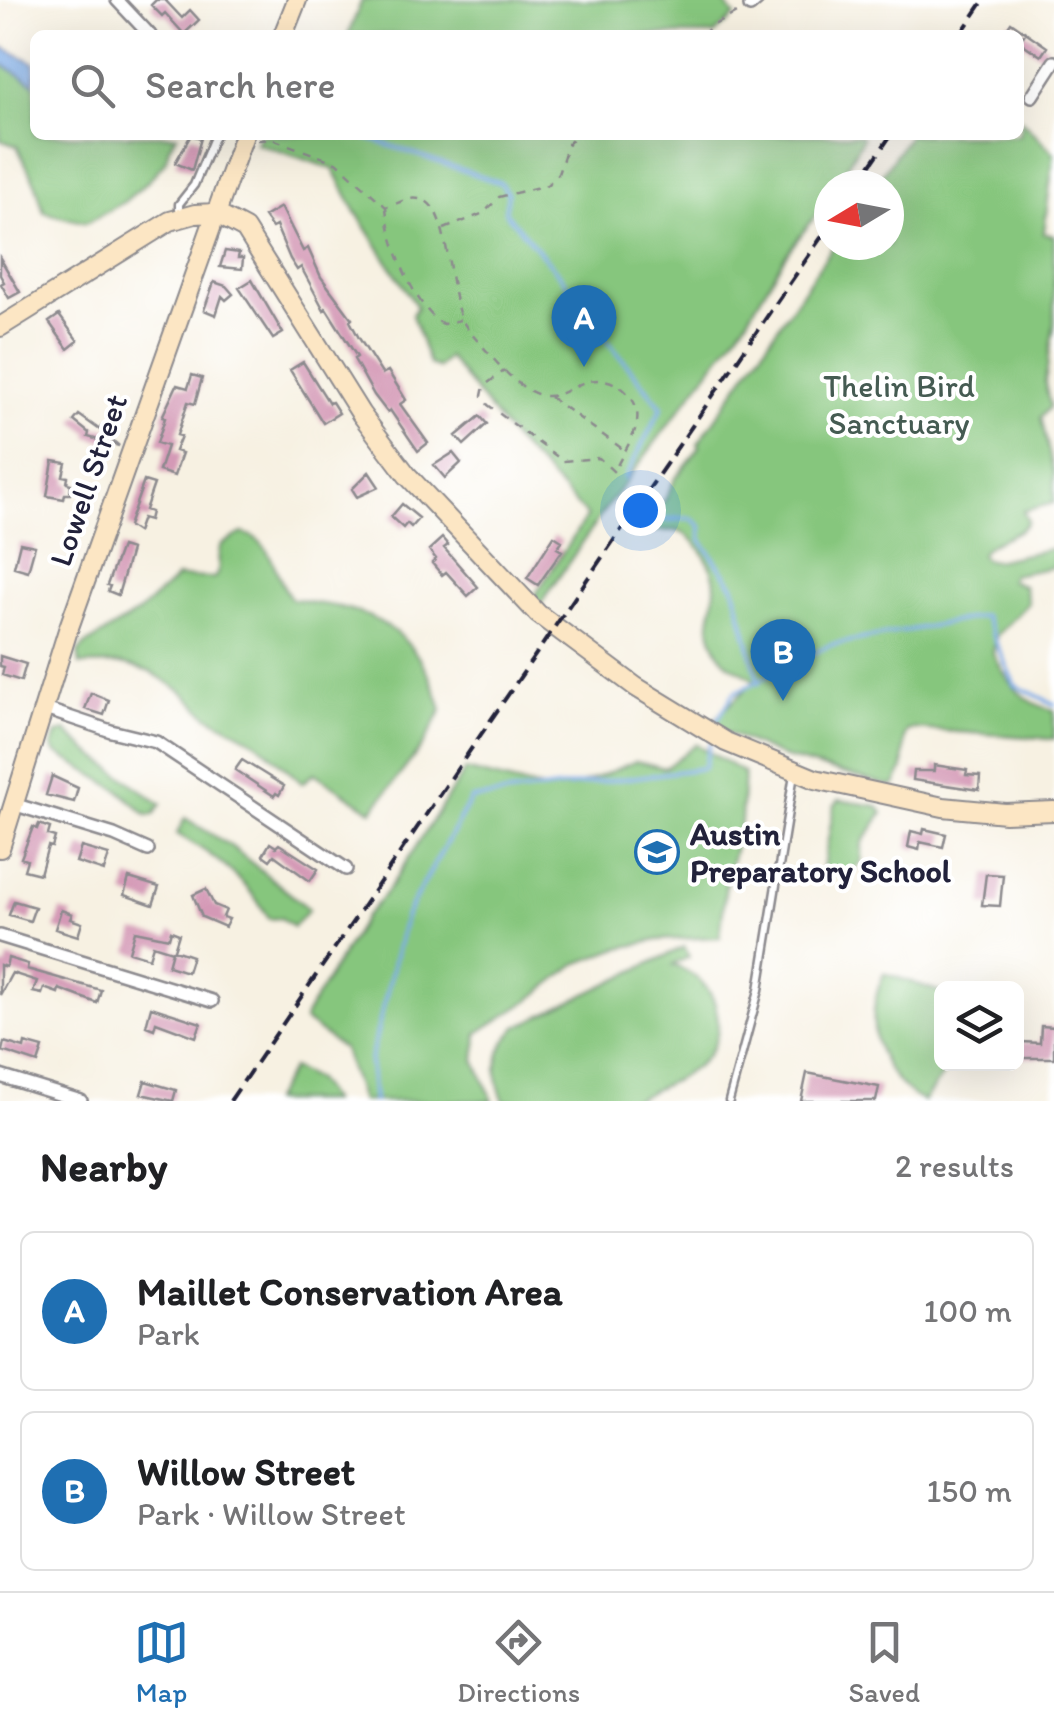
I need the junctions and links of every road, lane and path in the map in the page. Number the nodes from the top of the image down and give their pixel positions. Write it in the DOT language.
graph roads {
  1 [pos="116,0"];
  2 [pos="297,0"];
  3 [pos="753,3"];
  4 [pos="145,30"];
  5 [pos="285,30"];
  6 [pos="707,30"];
  7 [pos="1054,62"];
  8 [pos="1032,96"];
  9 [pos="213,140"];
  10 [pos="238,140"];
  11 [pos="272,140"];
  12 [pos="572,140"];
  13 [pos="386,207"];
  14 [pos="215,212"];
  15 [pos="179,218"];
  16 [pos="442,230"];
  17 [pos="462,319"];
  18 [pos="0,328"];
  19 [pos="504,371"];
  20 [pos="548,396"];
  21 [pos="625,451"];
  22 [pos="42,708"];
  23 [pos="794,772"];
  24 [pos="14,804"];
  25 [pos="1054,810"];
  26 [pos="0,848"];
  27 [pos="148,850"];
  28 [pos="346,869"];
  29 [pos="0,936"];
  30 [pos="212,1000"];
  31 [pos="0,1076"];
  32 [pos="81,1101"];
  33 [pos="730,1101"];
  1 -- 4 [label="street"];
  2 -- 5 [label="main road"];
  3 -- 6 [label="path"];
  7 -- 8 [label="street"];
  9 -- 15 [label="lane"];
  10 -- 14 [label="main road, Lowell Street"];
  11 -- 13 [label="path"];
  12 -- 16 [label="path"];
  13 -- 16 [label="path"];
  13 -- 17 [label="path"];
  14 -- 15 [label="main road"];
  14 -- 22 [label="main road, Lowell Street"];
  14 -- 23 [label="main road"];
  15 -- 18 [label="main road"];
  16 -- 17 [label="path"];
  17 -- 19 [label="path"];
  19 -- 20 [label="path"];
  19 -- 21 [label="path"];
  20 -- 21 [label="path"];
  20 -- 21 [label="path"];
  22 -- 24 [label="main road, Lowell Street"];
  22 -- 28 [label="street"];
  23 -- 25 [label="main road"];
  23 -- 33 [label="lane"];
  24 -- 26 [label="main road, Lowell Street"];
  24 -- 27 [label="street"];
  29 -- 30 [label="street"];
  31 -- 32 [label="street"];
}
